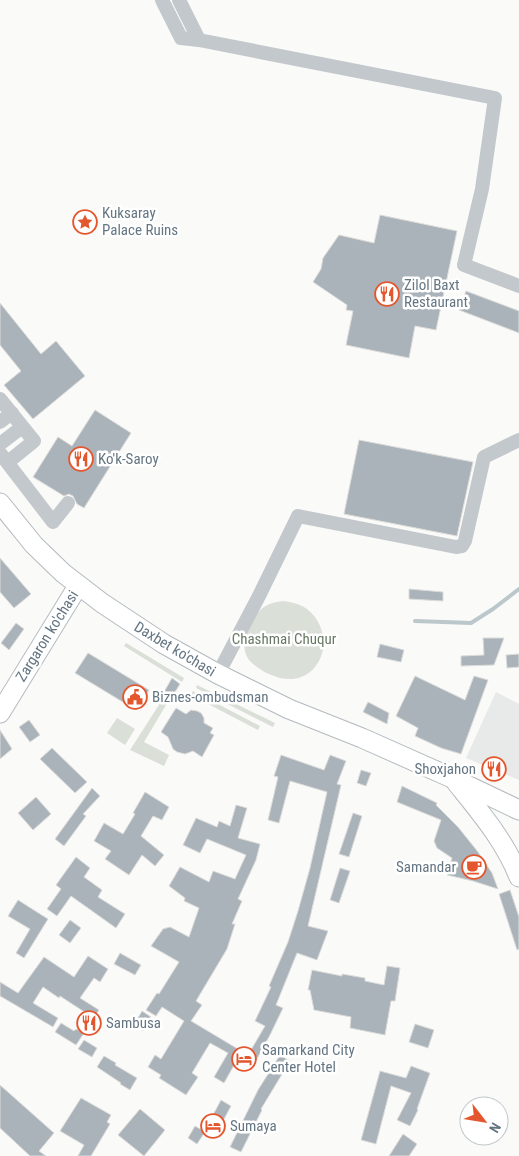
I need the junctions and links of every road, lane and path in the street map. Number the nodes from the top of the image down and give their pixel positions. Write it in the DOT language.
graph roads {
  1 [pos="162,0"];
  2 [pos="180,0"];
  3 [pos="199,40"];
  4 [pos="519,286"];
  5 [pos="0,399"];
  6 [pos="12,413"];
  7 [pos="0,422"];
  8 [pos="22,427"];
  9 [pos="519,440"];
  10 [pos="0,444"];
  11 [pos="4,457"];
  12 [pos="0,503"];
  13 [pos="68,503"];
  14 [pos="78,586"];
  15 [pos="218,674"];
  16 [pos="0,713"];
  17 [pos="452,778"];
  18 [pos="519,810"];
  19 [pos="519,877"];
  1 -- 3 [label="street"];
  2 -- 3 [label="street"];
  3 -- 4 [label="street"];
  5 -- 6 [label="street"];
  6 -- 7 [label="street"];
  6 -- 8 [label="street"];
  8 -- 10 [label="street"];
  8 -- 11 [label="street"];
  9 -- 15 [label="street"];
  11 -- 13 [label="street"];
  12 -- 14 [label="main road, Daxbet ko'chasi"];
  14 -- 15 [label="main road, Daxbet ko'chasi"];
  14 -- 16 [label="main road, Zargaron ko'chasi"];
  15 -- 17 [label="main road, Daxbet ko'chasi"];
  17 -- 18 [label="main road, Daxbet ko'chasi"];
  17 -- 19 [label="main road"];
}
